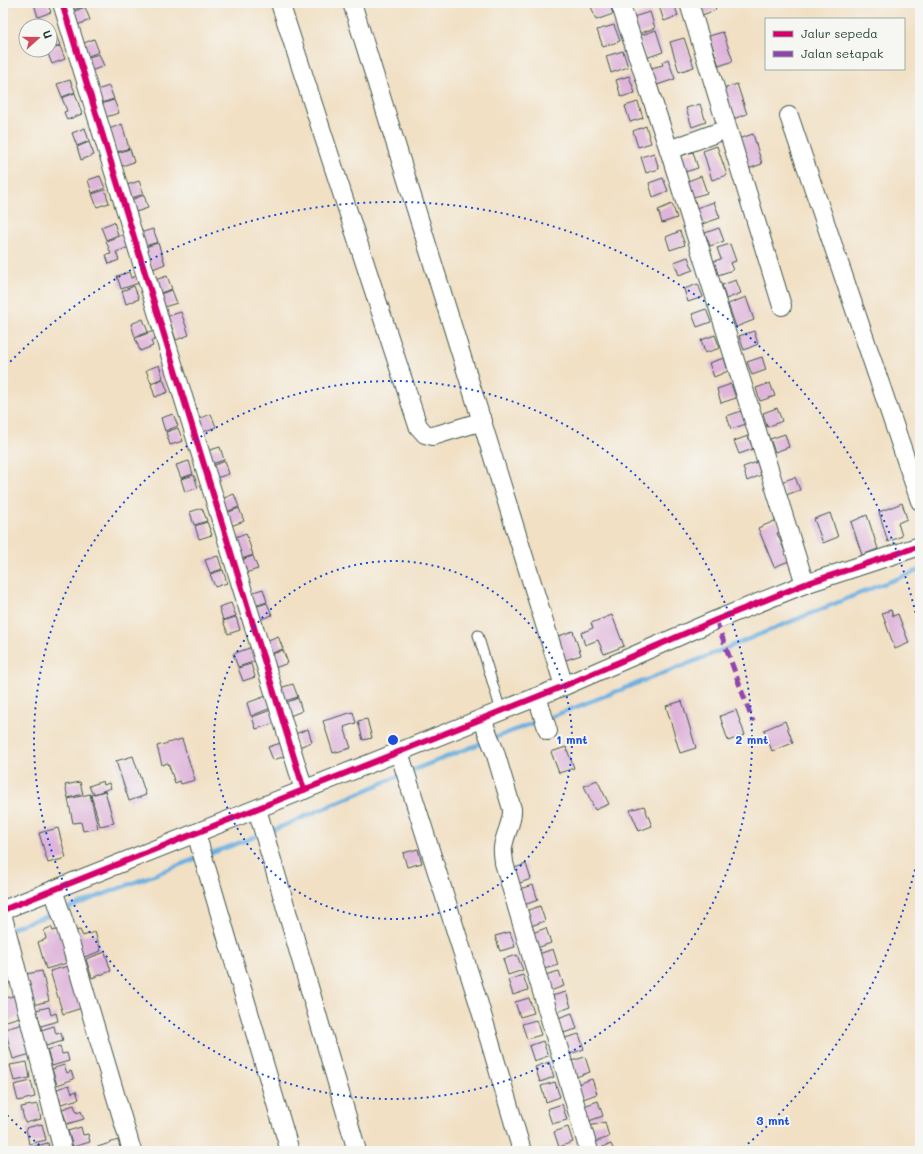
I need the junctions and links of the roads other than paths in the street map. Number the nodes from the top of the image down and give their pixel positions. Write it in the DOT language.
graph roads {
  1 [pos="62,3"];
  2 [pos="280,3"];
  3 [pos="352,3"];
  4 [pos="620,3"];
  5 [pos="688,3"];
  6 [pos="789,116"];
  7 [pos="727,129"];
  8 [pos="669,150"];
  9 [pos="782,306"];
  10 [pos="483,421"];
  11 [pos="920,501"];
  12 [pos="920,546"];
  13 [pos="806,584"];
  14 [pos="478,634"];
  15 [pos="564,686"];
  16 [pos="539,703"];
  17 [pos="501,711"];
  18 [pos="484,725"];
  19 [pos="547,730"];
  20 [pos="401,758"];
  21 [pos="304,790"];
  22 [pos="260,816"];
  23 [pos="198,840"];
  24 [pos="55,894"];
  25 [pos="3,910"];
  26 [pos="3,917"];
  27 [pos="63,1151"];
  28 [pos="132,1151"];
  29 [pos="290,1151"];
  30 [pos="357,1151"];
  31 [pos="522,1151"];
  32 [pos="589,1151"];
  1 -- 21 [label="street"];
  2 -- 10 [label="street"];
  3 -- 10 [label="street"];
  4 -- 8 [label="street"];
  5 -- 7 [label="street"];
  6 -- 11 [label="street"];
  7 -- 8 [label="street"];
  7 -- 9 [label="street"];
  8 -- 13 [label="street"];
  10 -- 15 [label="street"];
  12 -- 13 [label="street"];
  13 -- 15 [label="street"];
  14 -- 17 [label="lane"];
  15 -- 16 [label="street"];
  16 -- 17 [label="street"];
  16 -- 19 [label="street"];
  17 -- 18 [label="street"];
  18 -- 20 [label="street"];
  18 -- 32 [label="street"];
  20 -- 21 [label="street"];
  20 -- 31 [label="street"];
  21 -- 22 [label="street"];
  22 -- 23 [label="street"];
  22 -- 30 [label="street"];
  23 -- 24 [label="street"];
  23 -- 29 [label="street"];
  24 -- 25 [label="street"];
  24 -- 28 [label="street"];
  26 -- 27 [label="street"];
}
